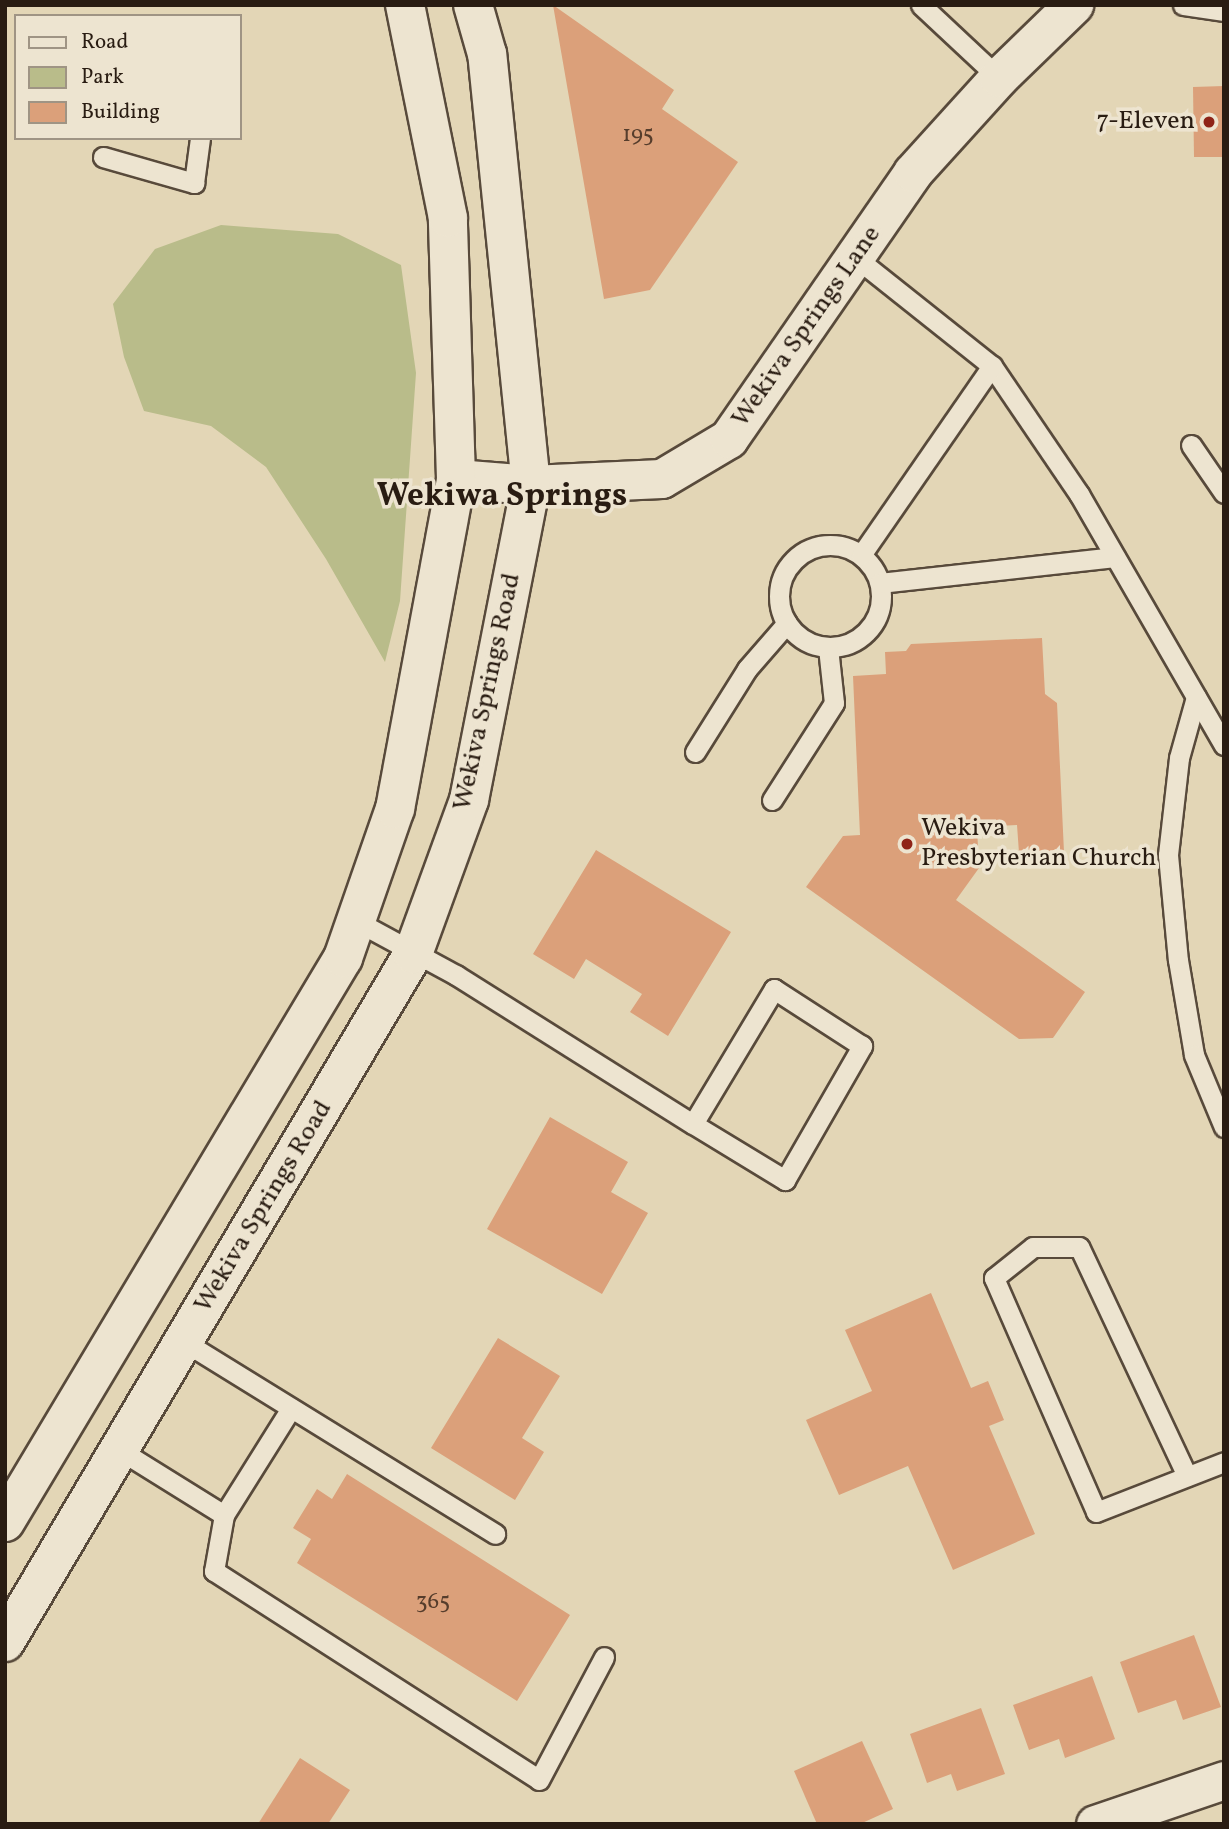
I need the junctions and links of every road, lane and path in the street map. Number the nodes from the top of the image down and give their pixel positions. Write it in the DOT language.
graph roads {
  1 [pos="405,5"];
  2 [pos="473,5"];
  3 [pos="922,5"];
  4 [pos="1074,5"];
  5 [pos="1183,5"];
  6 [pos="1224,10"];
  7 [pos="999,78"];
  8 [pos="200,140"];
  9 [pos="103,157"];
  10 [pos="855,257"];
  11 [pos="992,366"];
  12 [pos="1191,444"];
  13 [pos="456,480"];
  14 [pos="531,485"];
  15 [pos="1224,493"];
  16 [pos="861,555"];
  17 [pos="1115,557"];
  18 [pos="880,583"];
  19 [pos="787,623"];
  20 [pos="828,648"];
  21 [pos="1196,697"];
  22 [pos="1224,745"];
  23 [pos="695,752"];
  24 [pos="772,800"];
  25 [pos="356,921"];
  26 [pos="413,954"];
  27 [pos="693,1124"];
  28 [pos="1224,1127"];
  29 [pos="183,1341"];
  30 [pos="291,1408"];
  31 [pos="118,1449"];
  32 [pos="1224,1462"];
  33 [pos="1187,1476"];
  34 [pos="224,1515"];
  35 [pos="5,1521"];
  36 [pos="495,1534"];
  37 [pos="5,1642"];
  38 [pos="604,1657"];
  39 [pos="1224,1780"];
  40 [pos="1095,1824"];
  1 -- 13 [label="main road"];
  2 -- 14 [label="main road, Wekiva Springs Road"];
  3 -- 7 [label="lane"];
  4 -- 7 [label="main road, Wekiva Springs Lane"];
  5 -- 6 [label="lane"];
  7 -- 10 [label="main road, Wekiva Springs Lane"];
  8 -- 9 [label="lane"];
  10 -- 11 [label="lane"];
  10 -- 14 [label="main road, Wekiva Springs Lane"];
  11 -- 16 [label="lane"];
  11 -- 17 [label="lane"];
  12 -- 15 [label="lane"];
  13 -- 14 [label="main road, Wekiva Springs Lane"];
  13 -- 25 [label="main road"];
  14 -- 26 [label="main road, Wekiva Springs Road"];
  16 -- 18 [label="lane"];
  16 -- 19 [label="lane"];
  17 -- 18 [label="lane"];
  17 -- 21 [label="lane"];
  18 -- 20 [label="lane"];
  19 -- 20 [label="lane"];
  19 -- 23 [label="lane"];
  20 -- 24 [label="lane"];
  21 -- 22 [label="lane"];
  21 -- 28 [label="lane"];
  25 -- 26 [label="lane"];
  25 -- 35 [label="main road"];
  26 -- 27 [label="lane"];
  26 -- 29 [label="main road, Wekiva Springs Road"];
  27 -- 27 [label="lane"];
  29 -- 30 [label="lane"];
  29 -- 31 [label="main road, Wekiva Springs Road"];
  30 -- 34 [label="lane"];
  30 -- 36 [label="lane"];
  31 -- 34 [label="lane"];
  31 -- 37 [label="main road, Wekiva Springs Road"];
  32 -- 33 [label="lane"];
  33 -- 33 [label="lane"];
  34 -- 38 [label="lane"];
  39 -- 40 [label="street"];
}
